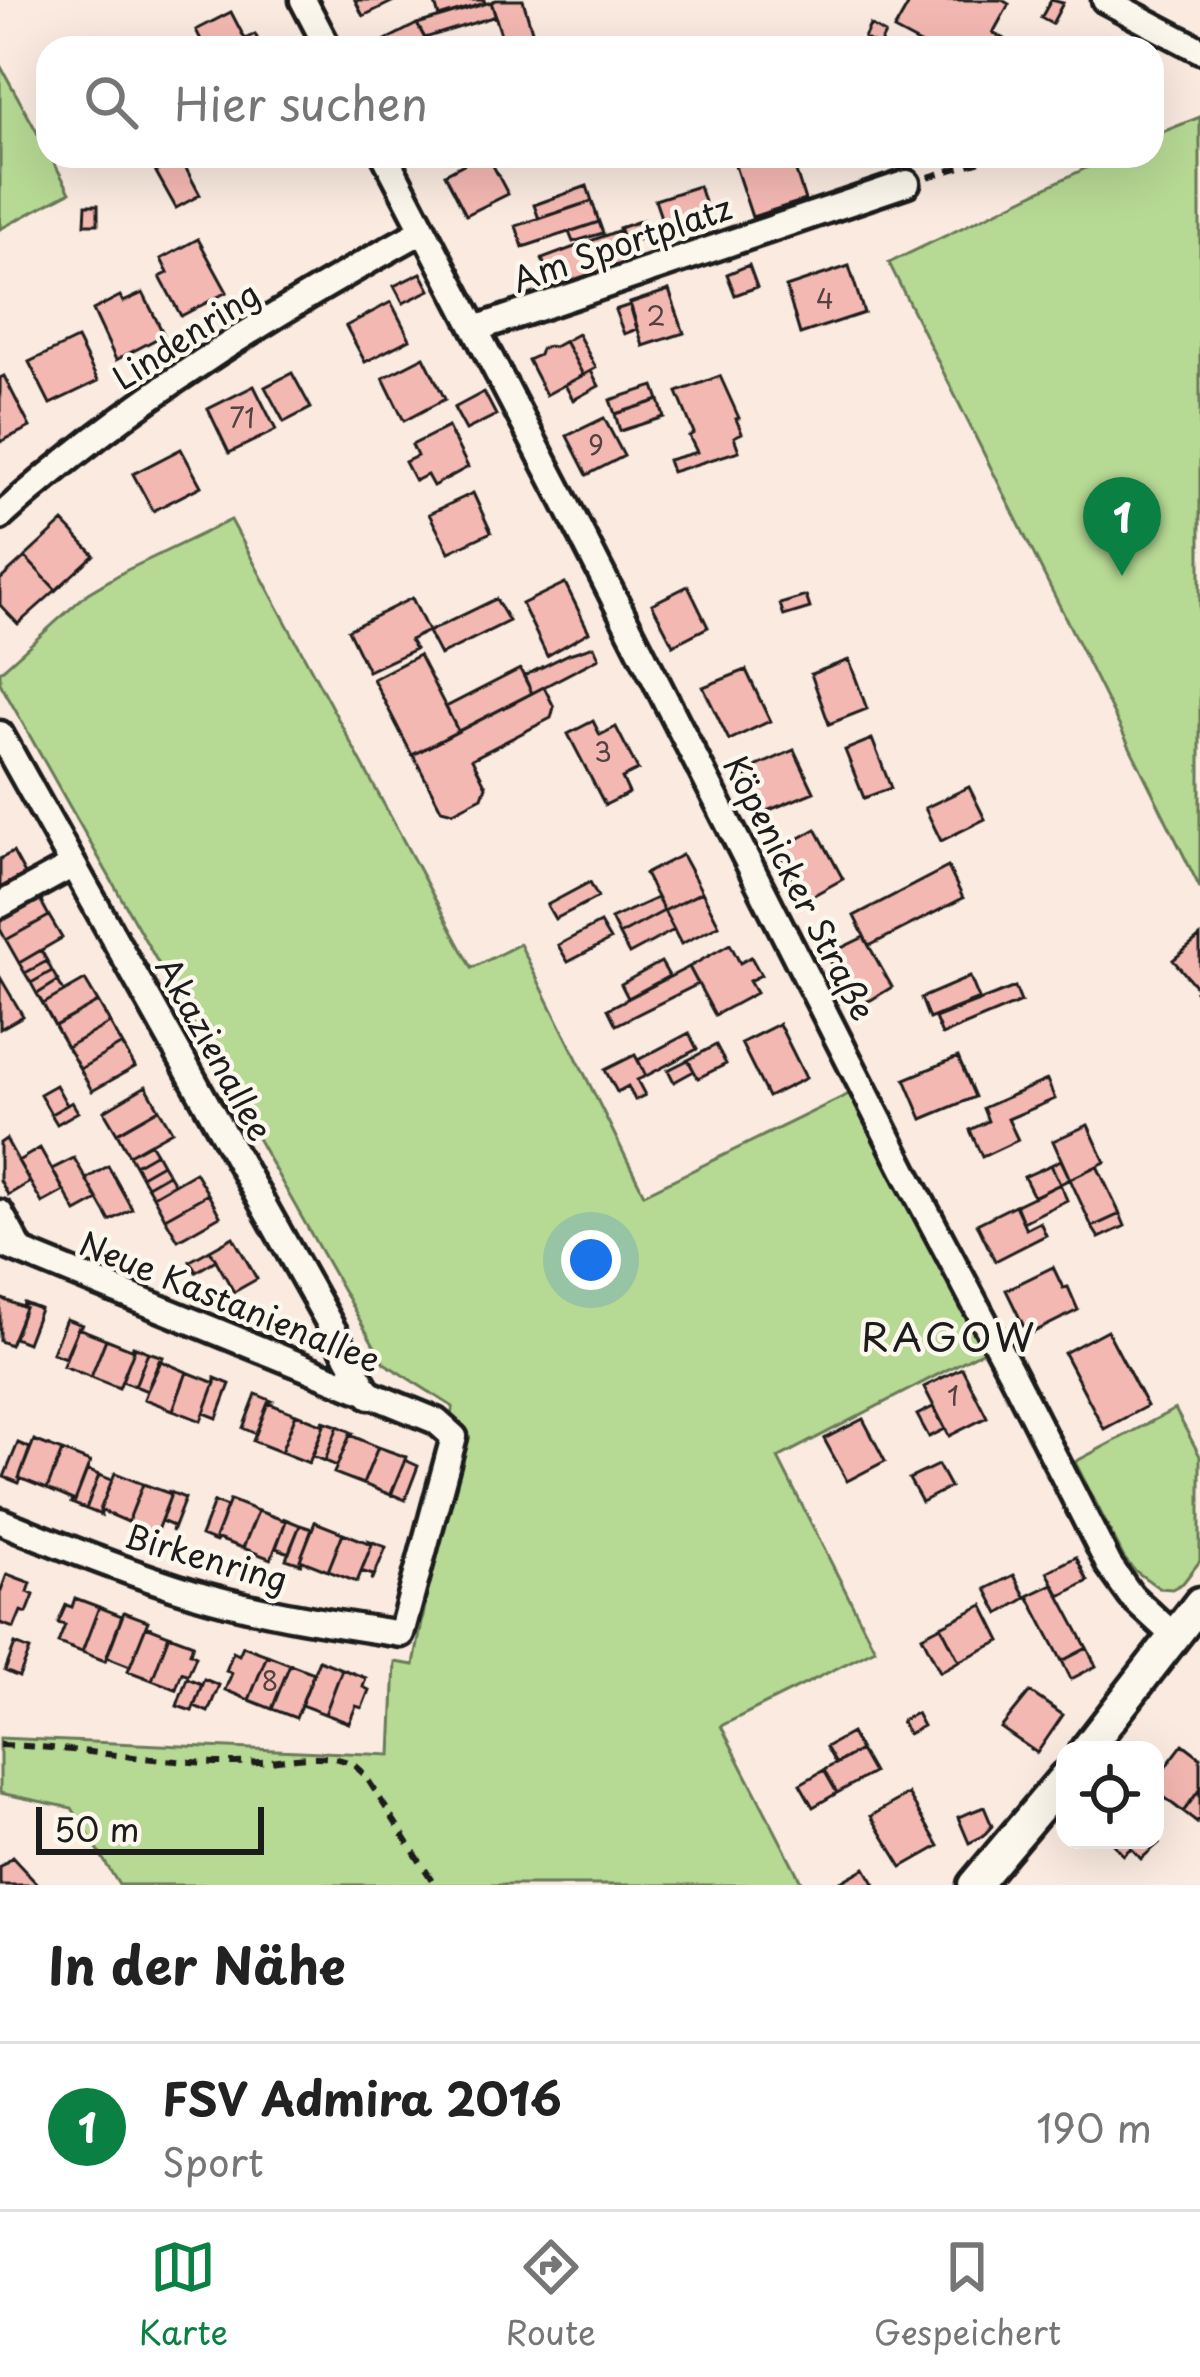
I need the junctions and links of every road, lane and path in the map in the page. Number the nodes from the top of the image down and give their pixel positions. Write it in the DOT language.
graph roads {
  1 [pos="303,0"];
  2 [pos="1105,0"];
  3 [pos="322,36"];
  4 [pos="1200,50"];
  5 [pos="391,168"];
  6 [pos="957,168"];
  7 [pos="907,183"];
  8 [pos="422,231"];
  9 [pos="475,329"];
  10 [pos="0,517"];
  11 [pos="0,734"];
  12 [pos="73,865"];
  13 [pos="0,905"];
  14 [pos="0,1213"];
  15 [pos="10,1247"];
  16 [pos="370,1396"];
  17 [pos="0,1521"];
  18 [pos="1200,1603"];
  19 [pos="400,1634"];
  20 [pos="1174,1636"];
  21 [pos="1093,1741"];
  22 [pos="0,1745"];
  23 [pos="1056,1788"];
  24 [pos="435,1885"];
  25 [pos="974,1885"];
  1 -- 3 [label="street"];
  2 -- 4 [label="street"];
  5 -- 8 [label="street, Köpenicker Straße"];
  6 -- 7 [label="path"];
  7 -- 9 [label="street, Am Sportplatz"];
  8 -- 9 [label="street, Köpenicker Straße"];
  8 -- 10 [label="street, Lindenring"];
  9 -- 20 [label="street, Köpenicker Straße"];
  11 -- 12 [label="street, Akazienallee"];
  12 -- 13 [label="street"];
  12 -- 16 [label="street, Akazienallee"];
  14 -- 15 [label="street"];
  15 -- 16 [label="street, Neue Kastanienallee"];
  16 -- 19 [label="street, Neue Kastanienallee"];
  17 -- 19 [label="street, Birkenring"];
  18 -- 20 [label="street"];
  20 -- 21 [label="street"];
  22 -- 24 [label="path"];
  23 -- 25 [label="street"];
}
